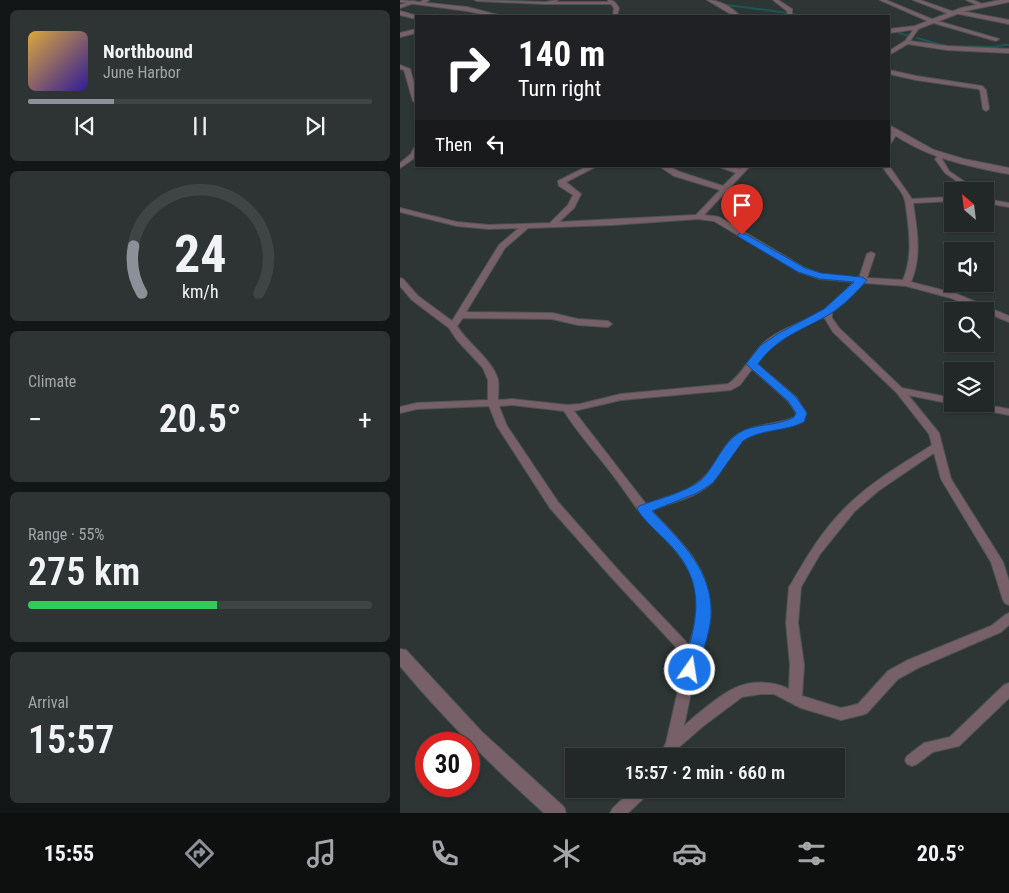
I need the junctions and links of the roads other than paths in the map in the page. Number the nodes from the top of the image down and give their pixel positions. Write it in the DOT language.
graph roads {
  1 [pos="400,0"];
  2 [pos="477,0"];
  3 [pos="556,0"];
  4 [pos="710,0"];
  5 [pos="776,0"];
  6 [pos="882,0"];
  7 [pos="916,0"];
  8 [pos="968,0"];
  9 [pos="1009,0"];
  10 [pos="421,2"];
  11 [pos="612,2"];
  12 [pos="545,3"];
  13 [pos="982,5"];
  14 [pos="400,7"];
  15 [pos="467,9"];
  16 [pos="954,12"];
  17 [pos="400,13"];
  18 [pos="495,15"];
  19 [pos="615,15"];
  20 [pos="736,15"];
  21 [pos="790,15"];
  22 [pos="415,17"];
  23 [pos="932,21"];
  24 [pos="1009,22"];
  25 [pos="916,28"];
  26 [pos="890,31"];
  27 [pos="415,32"];
  28 [pos="400,35"];
  29 [pos="996,39"];
  30 [pos="907,42"];
  31 [pos="1009,50"];
  32 [pos="890,52"];
  33 [pos="400,67"];
  34 [pos="890,72"];
  35 [pos="415,97"];
  36 [pos="986,109"];
  37 [pos="892,129"];
  38 [pos="415,152"];
  39 [pos="941,156"];
  40 [pos="401,164"];
  41 [pos="592,167"];
  42 [pos="664,167"];
  43 [pos="724,167"];
  44 [pos="746,167"];
  45 [pos="886,167"];
  46 [pos="1009,171"];
  47 [pos="741,172"];
  48 [pos="962,182"];
  49 [pos="724,189"];
  50 [pos="944,200"];
  51 [pos="908,202"];
  52 [pos="994,202"];
  53 [pos="1009,205"];
  54 [pos="400,210"];
  55 [pos="698,217"];
  56 [pos="552,225"];
  57 [pos="526,226"];
  58 [pos="871,254"];
  59 [pos="862,280"];
  60 [pos="400,281"];
  61 [pos="906,283"];
  62 [pos="828,311"];
  63 [pos="461,314"];
  64 [pos="1009,319"];
  65 [pos="608,324"];
  66 [pos="453,326"];
  67 [pos="752,364"];
  68 [pos="899,390"];
  69 [pos="944,399"];
  70 [pos="400,402"];
  71 [pos="493,403"];
  72 [pos="418,406"];
  73 [pos="566,408"];
  74 [pos="994,409"];
  75 [pos="400,410"];
  76 [pos="1009,412"];
  77 [pos="938,446"];
  78 [pos="643,509"];
  79 [pos="1009,600"];
  80 [pos="1008,621"];
  81 [pos="400,655"];
  82 [pos="692,658"];
  83 [pos="1009,689"];
  84 [pos="795,699"];
  85 [pos="670,748"];
  86 [pos="671,748"];
  87 [pos="912,760"];
  88 [pos="634,798"];
  89 [pos="557,813"];
  90 [pos="618,813"];
  1 -- 10 [label="street"];
  2 -- 12 [label="street"];
  2 -- 15 [label="street"];
  3 -- 12 [label="street"];
  4 -- 20 [label="street"];
  5 -- 21 [label="street"];
  6 -- 23 [label="street"];
  7 -- 16 [label="street"];
  8 -- 13 [label="street"];
  9 -- 13 [label="street"];
  10 -- 14 [label="street"];
  10 -- 15 [label="street"];
  11 -- 12 [label="street"];
  11 -- 19 [label="street"];
  13 -- 16 [label="street"];
  15 -- 18 [label="street"];
  16 -- 23 [label="street"];
  16 -- 24 [label="street"];
  17 -- 22 [label="street"];
  23 -- 25 [label="street"];
  23 -- 29 [label="street"];
  25 -- 26 [label="street"];
  25 -- 30 [label="street"];
  27 -- 28 [label="street"];
  30 -- 31 [label="street"];
  30 -- 32 [label="street"];
  33 -- 35 [label="street"];
  34 -- 36 [label="street"];
  37 -- 39 [label="street"];
  38 -- 40 [label="street"];
  39 -- 46 [label="street"];
  39 -- 48 [label="street"];
  41 -- 56 [label="street"];
  42 -- 49 [label="street"];
  43 -- 47 [label="street"];
  44 -- 47 [label="street"];
  45 -- 51 [label="street"];
  47 -- 49 [label="street"];
  49 -- 55 [label="street"];
  50 -- 51 [label="street"];
  51 -- 61 [label="street"];
  52 -- 53 [label="street"];
  54 -- 57 [label="street"];
  55 -- 56 [label="street"];
  55 -- 59 [label="street"];
  56 -- 57 [label="street"];
  57 -- 63 [label="street"];
  58 -- 59 [label="street"];
  59 -- 61 [label="street"];
  59 -- 62 [label="street"];
  60 -- 66 [label="street"];
  61 -- 64 [label="street"];
  62 -- 67 [label="street"];
  62 -- 68 [label="street"];
  63 -- 65 [label="street"];
  63 -- 66 [label="street"];
  66 -- 71 [label="street"];
  67 -- 73 [label="street"];
  67 -- 78 [label="street"];
  68 -- 69 [label="street"];
  68 -- 77 [label="street"];
  70 -- 72 [label="street"];
  71 -- 72 [label="street"];
  71 -- 73 [label="street"];
  71 -- 82 [label="street"];
  72 -- 75 [label="street"];
  73 -- 78 [label="street"];
  74 -- 76 [label="street"];
  77 -- 79 [label="street"];
  77 -- 84 [label="street"];
  78 -- 82 [label="street"];
  80 -- 84 [label="street"];
  81 -- 89 [label="street"];
  82 -- 85 [label="street"];
  83 -- 87 [label="street"];
  84 -- 86 [label="street"];
  88 -- 90 [label="street"];
}
